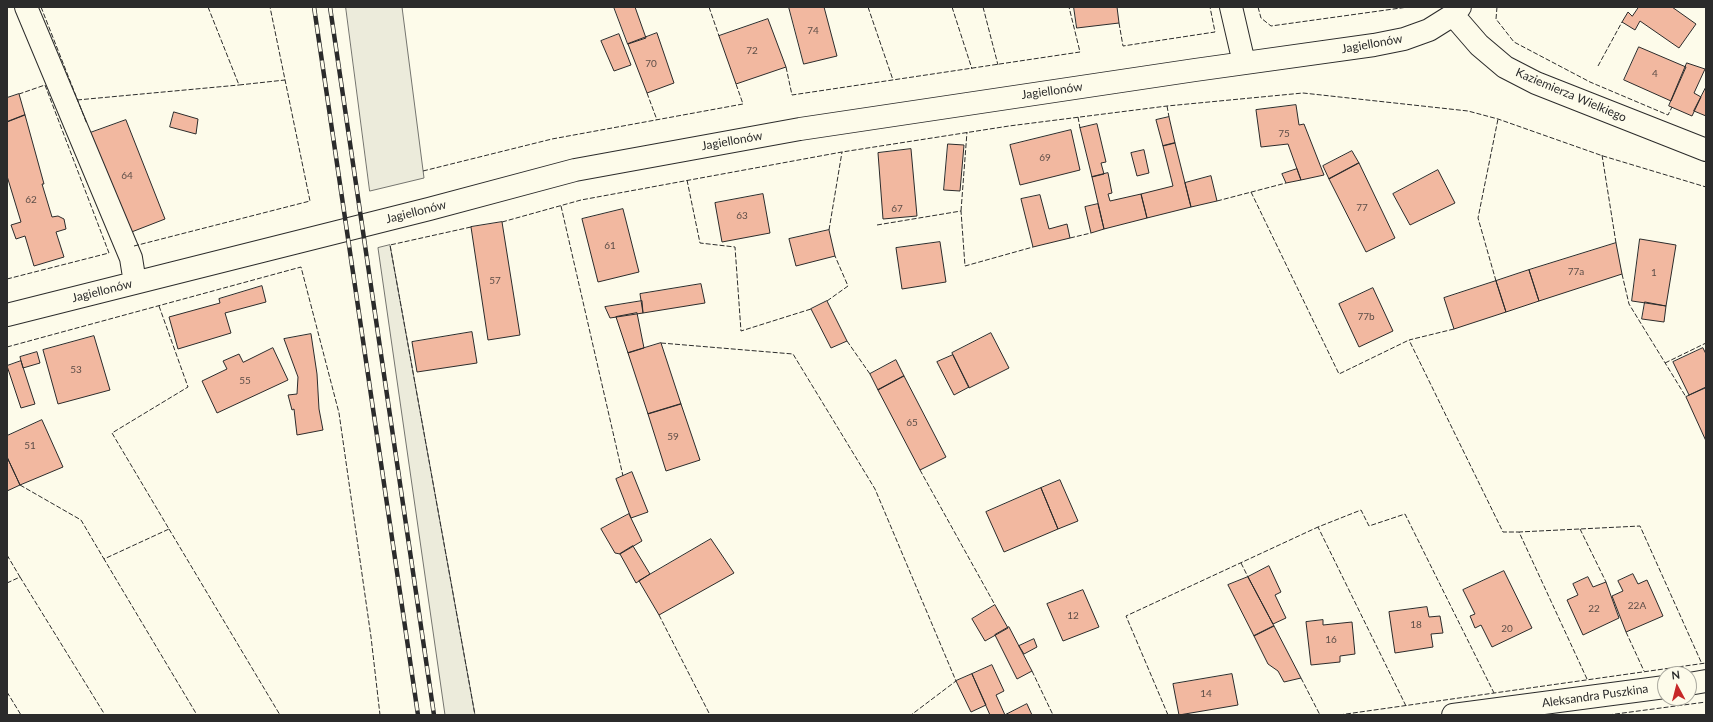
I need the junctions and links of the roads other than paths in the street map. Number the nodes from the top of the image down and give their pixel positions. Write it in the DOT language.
graph roads {
  1 [pos="26,7"];
  2 [pos="1232,7"];
  3 [pos="1456,11"];
  4 [pos="1244,63"];
  5 [pos="1706,150"];
  6 [pos="135,283"];
  7 [pos="7,315"];
  8 [pos="1657,688"];
  9 [pos="1453,715"];
  1 -- 6 [label="street"];
  2 -- 4 [label="street"];
  3 -- 4 [label="street, Jagiellonów"];
  3 -- 5 [label="street, Kaziemierza Wielkiego"];
  4 -- 6 [label="street, Jagiellonów"];
  6 -- 7 [label="street, Jagiellonów"];
  8 -- 9 [label="street, Aleksandra Puszkina"];
}
